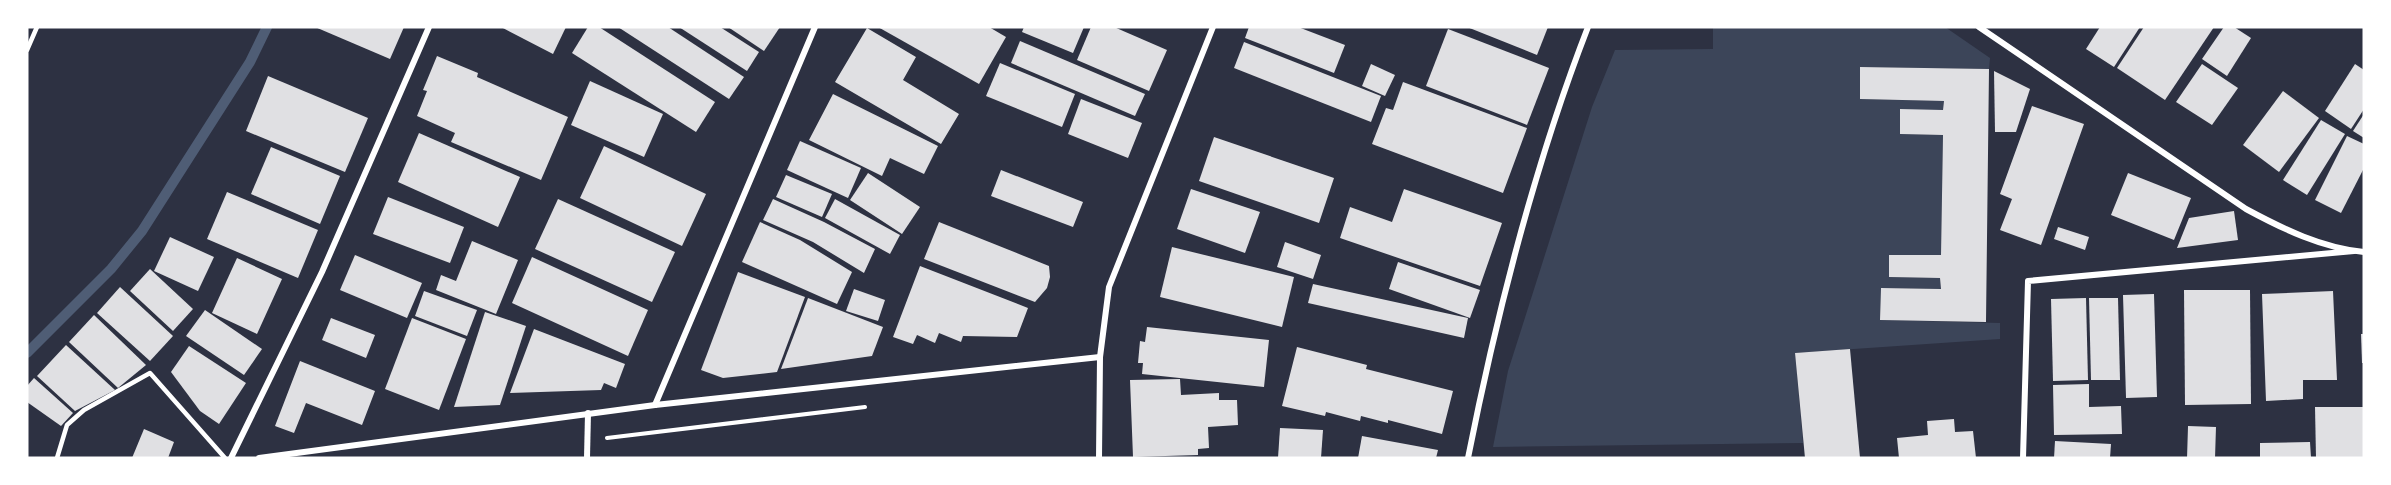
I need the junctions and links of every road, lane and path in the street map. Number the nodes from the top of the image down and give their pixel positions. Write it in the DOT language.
graph roads {
  1 [pos="37,27"];
  2 [pos="429,27"];
  3 [pos="815,27"];
  4 [pos="1213,27"];
  5 [pos="1588,27"];
  6 [pos="1979,27"];
  7 [pos="27,50"];
  8 [pos="2354,251"];
  9 [pos="2364,252"];
  10 [pos="1100,357"];
  11 [pos="655,405"];
  12 [pos="874,405"];
  13 [pos="588,413"];
  14 [pos="605,448"];
  15 [pos="57,458"];
  16 [pos="225,458"];
  17 [pos="231,458"];
  18 [pos="259,458"];
  19 [pos="587,458"];
  20 [pos="1099,458"];
  21 [pos="1468,458"];
  22 [pos="2023,458"];
  1 -- 7 [label="lane"];
  2 -- 17 [label="street"];
  3 -- 11 [label="street"];
  4 -- 10 [label="street"];
  5 -- 21 [label="street"];
  6 -- 8 [label="street"];
  8 -- 9 [label="street"];
  8 -- 22 [label="street"];
  10 -- 11 [label="street"];
  10 -- 20 [label="street"];
  11 -- 13 [label="street"];
  12 -- 14 [label="path"];
  13 -- 18 [label="street"];
  13 -- 19 [label="street"];
  15 -- 16 [label="lane"];
}
